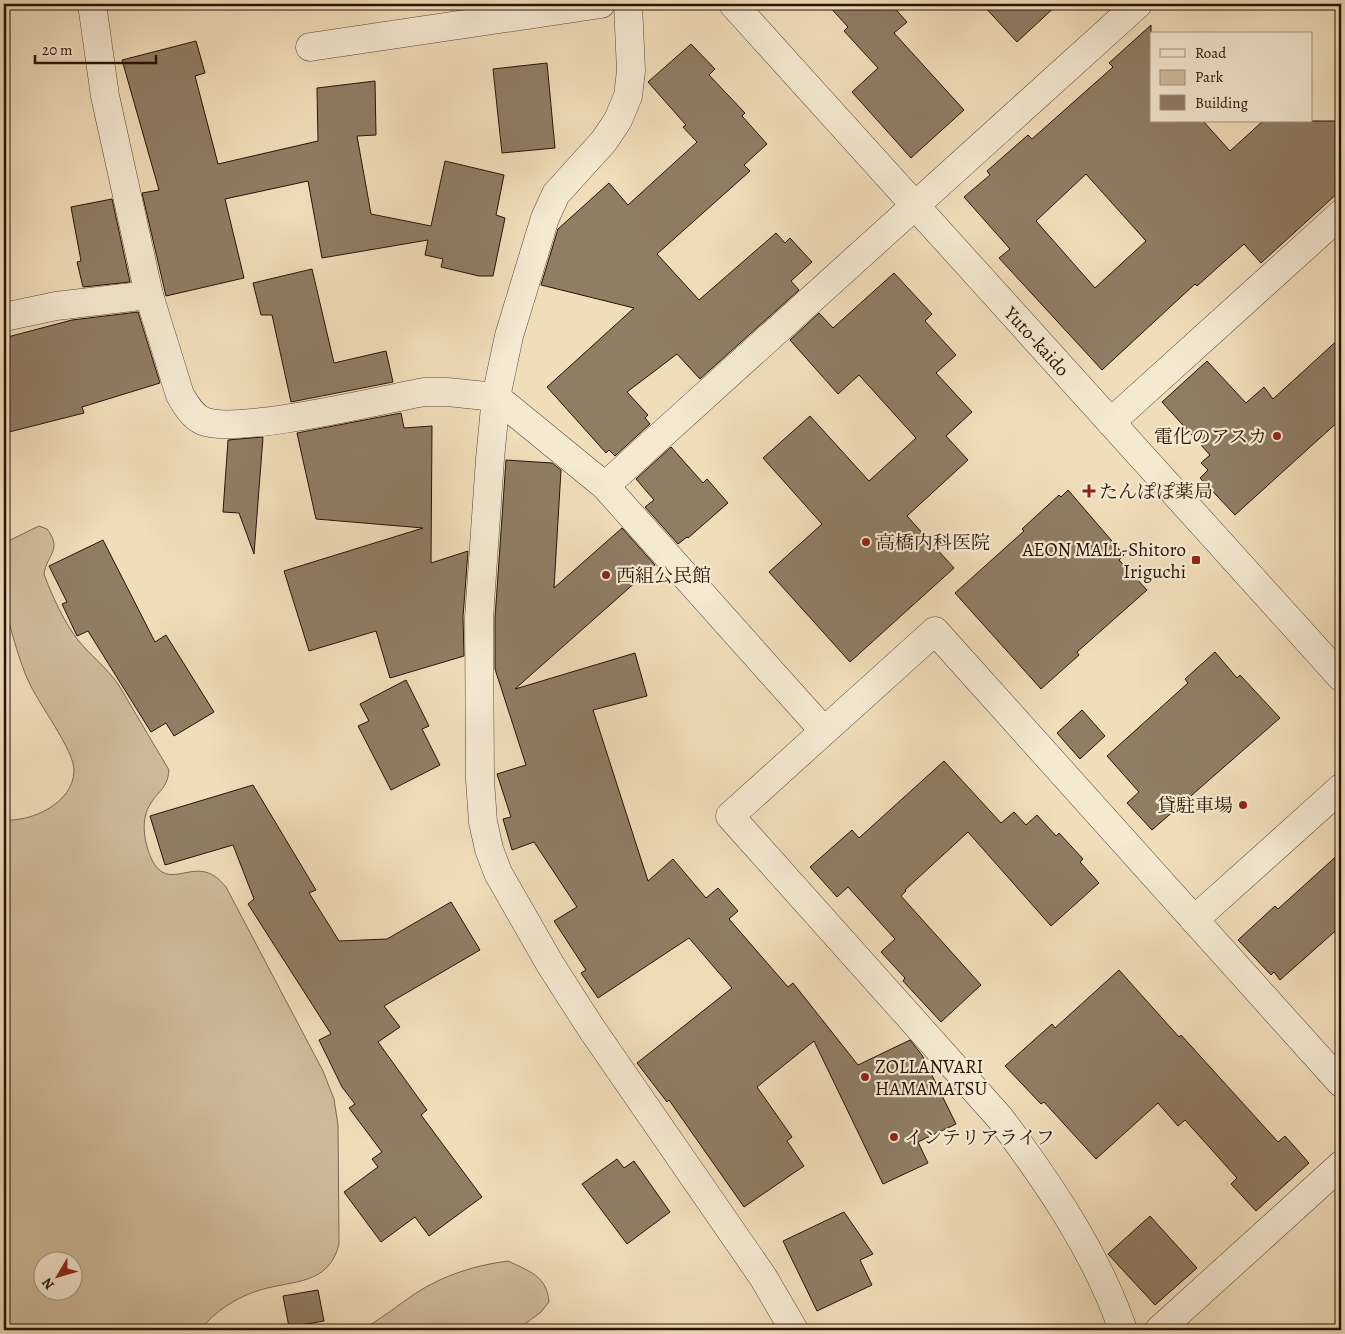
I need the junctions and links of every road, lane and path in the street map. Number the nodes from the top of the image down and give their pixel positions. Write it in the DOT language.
graph roads {
  1 [pos="92,4"];
  2 [pos="601,4"];
  3 [pos="628,4"];
  4 [pos="733,4"];
  5 [pos="1138,4"];
  6 [pos="310,47"];
  7 [pos="915,205"];
  8 [pos="1341,214"];
  9 [pos="149,295"];
  10 [pos="4,317"];
  11 [pos="496,397"];
  12 [pos="1111,422"];
  13 [pos="605,486"];
  14 [pos="1341,676"];
  15 [pos="824,731"];
  16 [pos="1341,788"];
  17 [pos="1194,920"];
  18 [pos="1341,1083"];
  19 [pos="1341,1165"];
  20 [pos="794,1330"];
  21 [pos="1123,1330"];
  22 [pos="1159,1330"];
  1 -- 9 [label="street"];
  2 -- 6 [label="street"];
  3 -- 11 [label="street"];
  4 -- 7 [label="street, Yuto-kaido"];
  5 -- 7 [label="street"];
  7 -- 12 [label="street, Yuto-kaido"];
  7 -- 13 [label="street"];
  8 -- 12 [label="street"];
  9 -- 10 [label="street"];
  9 -- 11 [label="street"];
  11 -- 13 [label="street"];
  11 -- 20 [label="street"];
  12 -- 14 [label="street, Yuto-kaido"];
  13 -- 15 [label="street"];
  15 -- 17 [label="street"];
  15 -- 21 [label="street"];
  16 -- 17 [label="street"];
  17 -- 18 [label="street"];
  19 -- 22 [label="street"];
}
